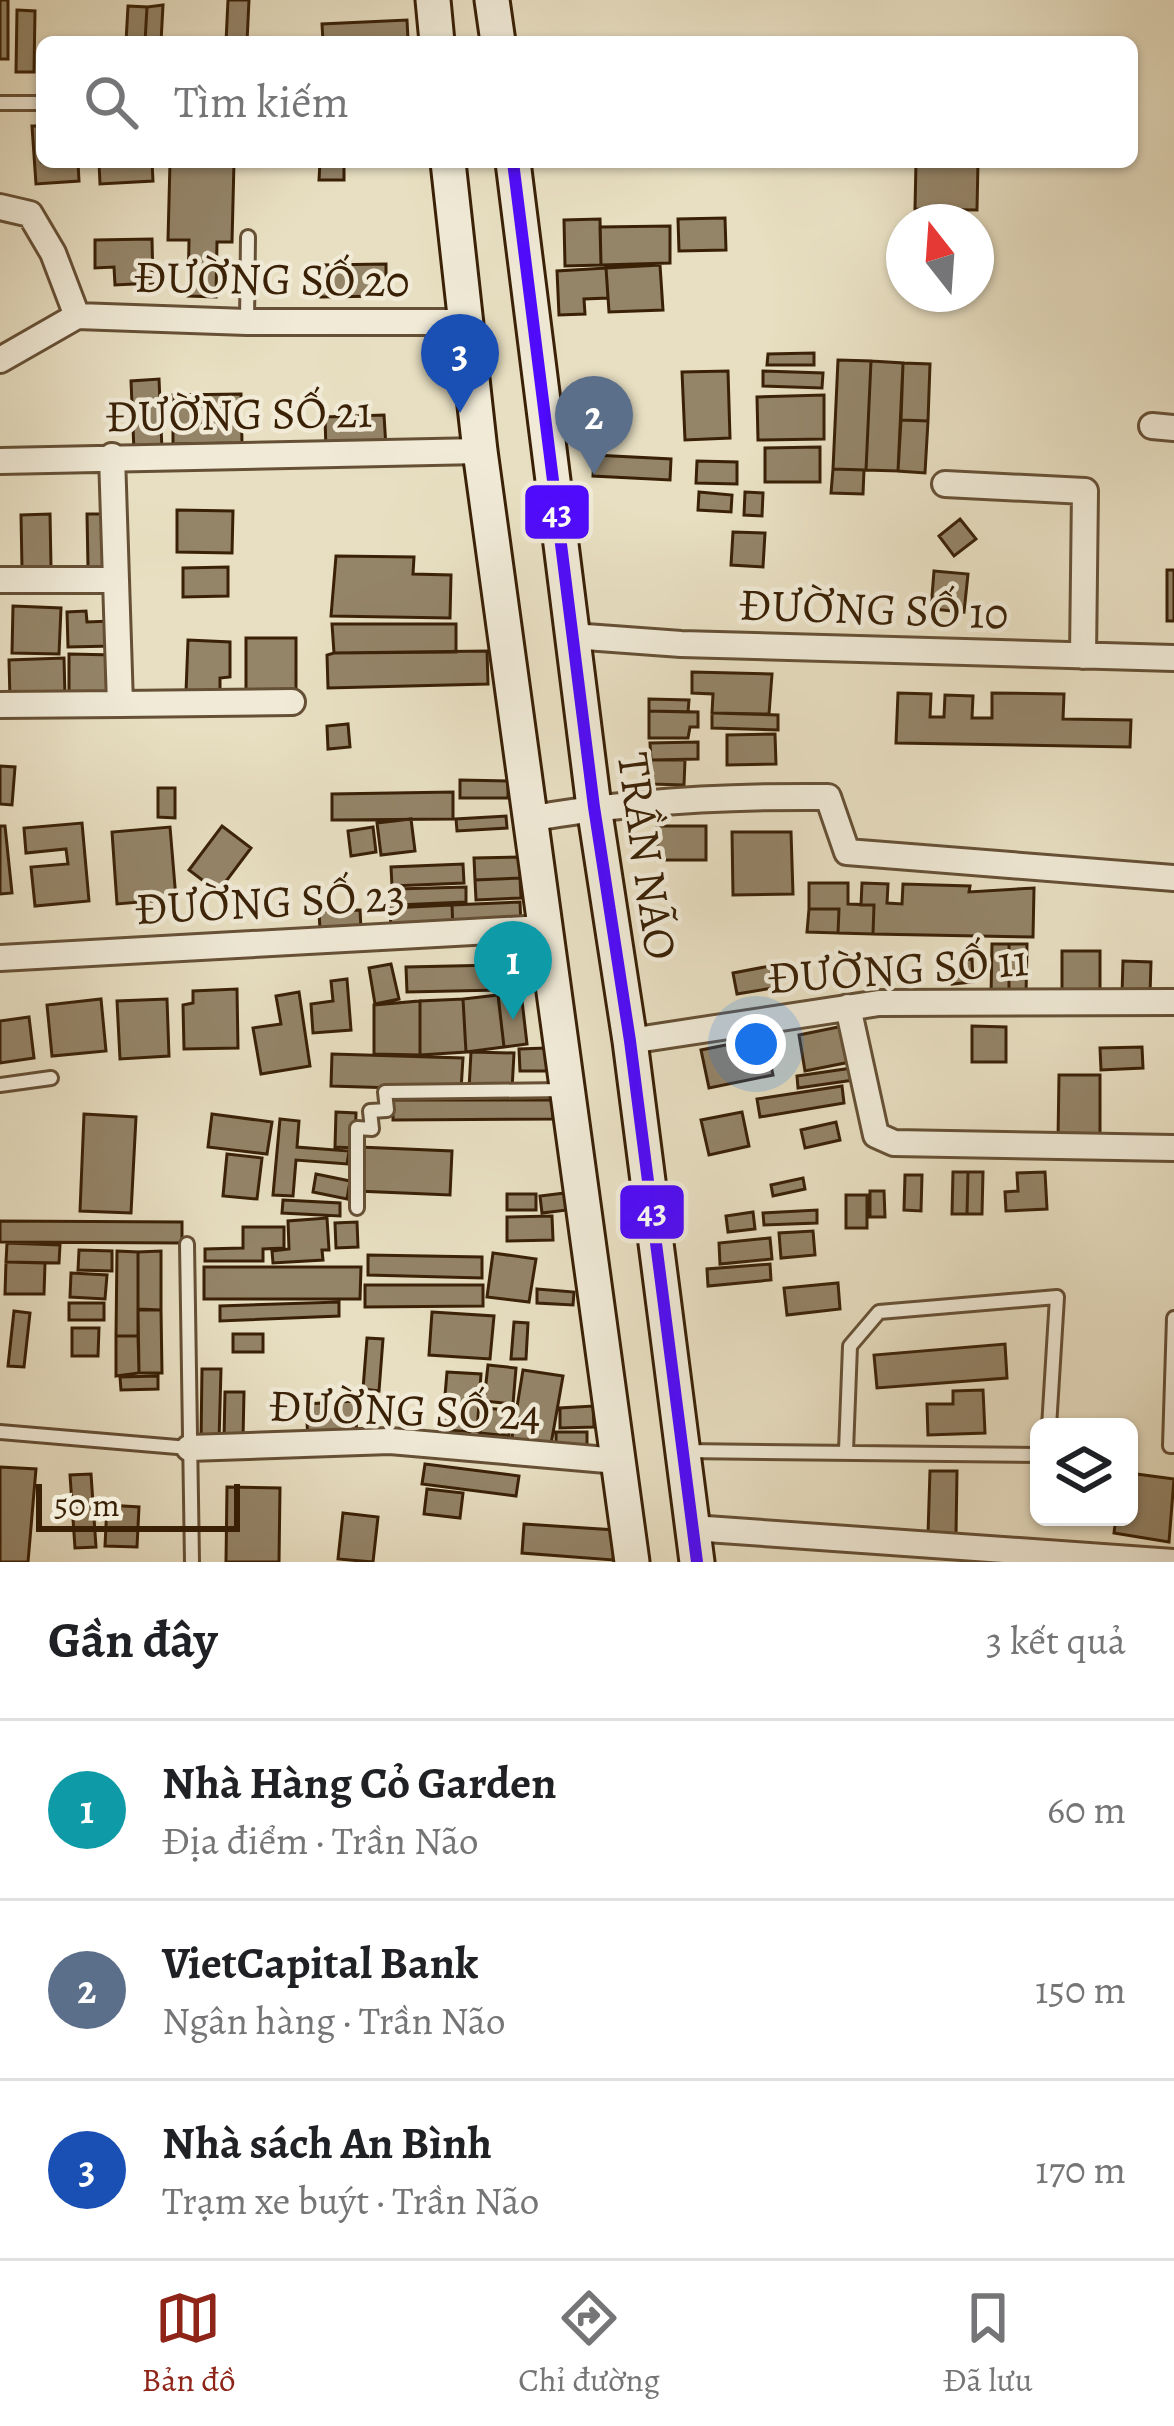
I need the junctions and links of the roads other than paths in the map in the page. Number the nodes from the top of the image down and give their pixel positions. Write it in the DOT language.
graph roads {
  1 [pos="433,0"];
  2 [pos="492,0"];
  3 [pos="436,36"];
  4 [pos="497,36"];
  5 [pos="0,103"];
  6 [pos="36,104"];
  7 [pos="449,168"];
  8 [pos="514,168"];
  9 [pos="0,207"];
  10 [pos="248,237"];
  11 [pos="77,316"];
  12 [pos="247,322"];
  13 [pos="465,322"];
  14 [pos="0,360"];
  15 [pos="480,451"];
  16 [pos="112,456"];
  17 [pos="0,461"];
  18 [pos="945,484"];
  19 [pos="0,580"];
  20 [pos="114,580"];
  21 [pos="572,637"];
  22 [pos="1083,656"];
  23 [pos="1174,658"];
  24 [pos="292,702"];
  25 [pos="120,704"];
  26 [pos="0,705"];
  27 [pos="594,808"];
  28 [pos="529,819"];
  29 [pos="1174,878"];
  30 [pos="544,928"];
  31 [pos="0,958"];
  32 [pos="1174,1002"];
  33 [pos="848,1007"];
  34 [pos="630,1041"];
  35 [pos="51,1078"];
  36 [pos="0,1085"];
  37 [pos="567,1090"];
  38 [pos="1174,1148"];
  39 [pos="356,1208"];
  40 [pos="188,1244"];
  41 [pos="1174,1318"];
  42 [pos="1050,1418"];
  43 [pos="0,1432"];
  44 [pos="1174,1446"];
  45 [pos="189,1448"];
  46 [pos="682,1450"];
  47 [pos="846,1450"];
  48 [pos="1030,1455"];
  49 [pos="618,1461"];
  50 [pos="692,1528"];
  51 [pos="1049,1558"];
  52 [pos="192,1562"];
  53 [pos="632,1562"];
  54 [pos="697,1562"];
  55 [pos="1174,1562"];
  1 -- 3 [label="main road"];
  2 -- 4 [label="main road"];
  5 -- 6 [label="lane"];
  7 -- 13 [label="main road"];
  8 -- 21 [label="main road, TRẦN NÃO"];
  9 -- 11 [label="street, ĐƯỜNG SỐ 20"];
  10 -- 12 [label="lane"];
  11 -- 12 [label="street, ĐƯỜNG SỐ 20"];
  11 -- 14 [label="street, ĐƯỜNG SỐ 20"];
  12 -- 13 [label="street, ĐƯỜNG SỐ 20"];
  13 -- 15 [label="main road"];
  15 -- 16 [label="street, ĐƯỜNG SỐ 21"];
  15 -- 28 [label="main road"];
  16 -- 17 [label="street, ĐƯỜNG SỐ 21"];
  16 -- 20 [label="street"];
  18 -- 22 [label="street"];
  19 -- 20 [label="street"];
  20 -- 25 [label="street"];
  21 -- 22 [label="street, ĐƯỜNG SỐ 10"];
  21 -- 27 [label="main road, TRẦN NÃO"];
  22 -- 23 [label="street, ĐƯỜNG SỐ 10"];
  24 -- 25 [label="street"];
  25 -- 26 [label="street"];
  27 -- 28 [label="street"];
  27 -- 29 [label="street"];
  27 -- 34 [label="main road, TRẦN NÃO"];
  28 -- 30 [label="main road"];
  30 -- 31 [label="street, ĐƯỜNG SỐ 23"];
  30 -- 37 [label="main road"];
  32 -- 33 [label="street, ĐƯỜNG SỐ 11"];
  33 -- 34 [label="street, ĐƯỜNG SỐ 11"];
  33 -- 38 [label="street"];
  34 -- 46 [label="main road, TRẦN NÃO"];
  35 -- 36 [label="lane"];
  37 -- 39 [label="lane"];
  37 -- 49 [label="main road"];
  40 -- 45 [label="lane"];
  41 -- 44 [label="lane"];
  42 -- 47 [label="lane"];
  43 -- 45 [label="lane"];
  45 -- 49 [label="street, ĐƯỜNG SỐ 24"];
  45 -- 52 [label="lane"];
  46 -- 47 [label="lane"];
  46 -- 50 [label="main road, TRẦN NÃO"];
  47 -- 48 [label="lane"];
  49 -- 53 [label="main road"];
  50 -- 51 [label="street"];
  50 -- 54 [label="main road, TRẦN NÃO"];
  51 -- 55 [label="street"];
}
